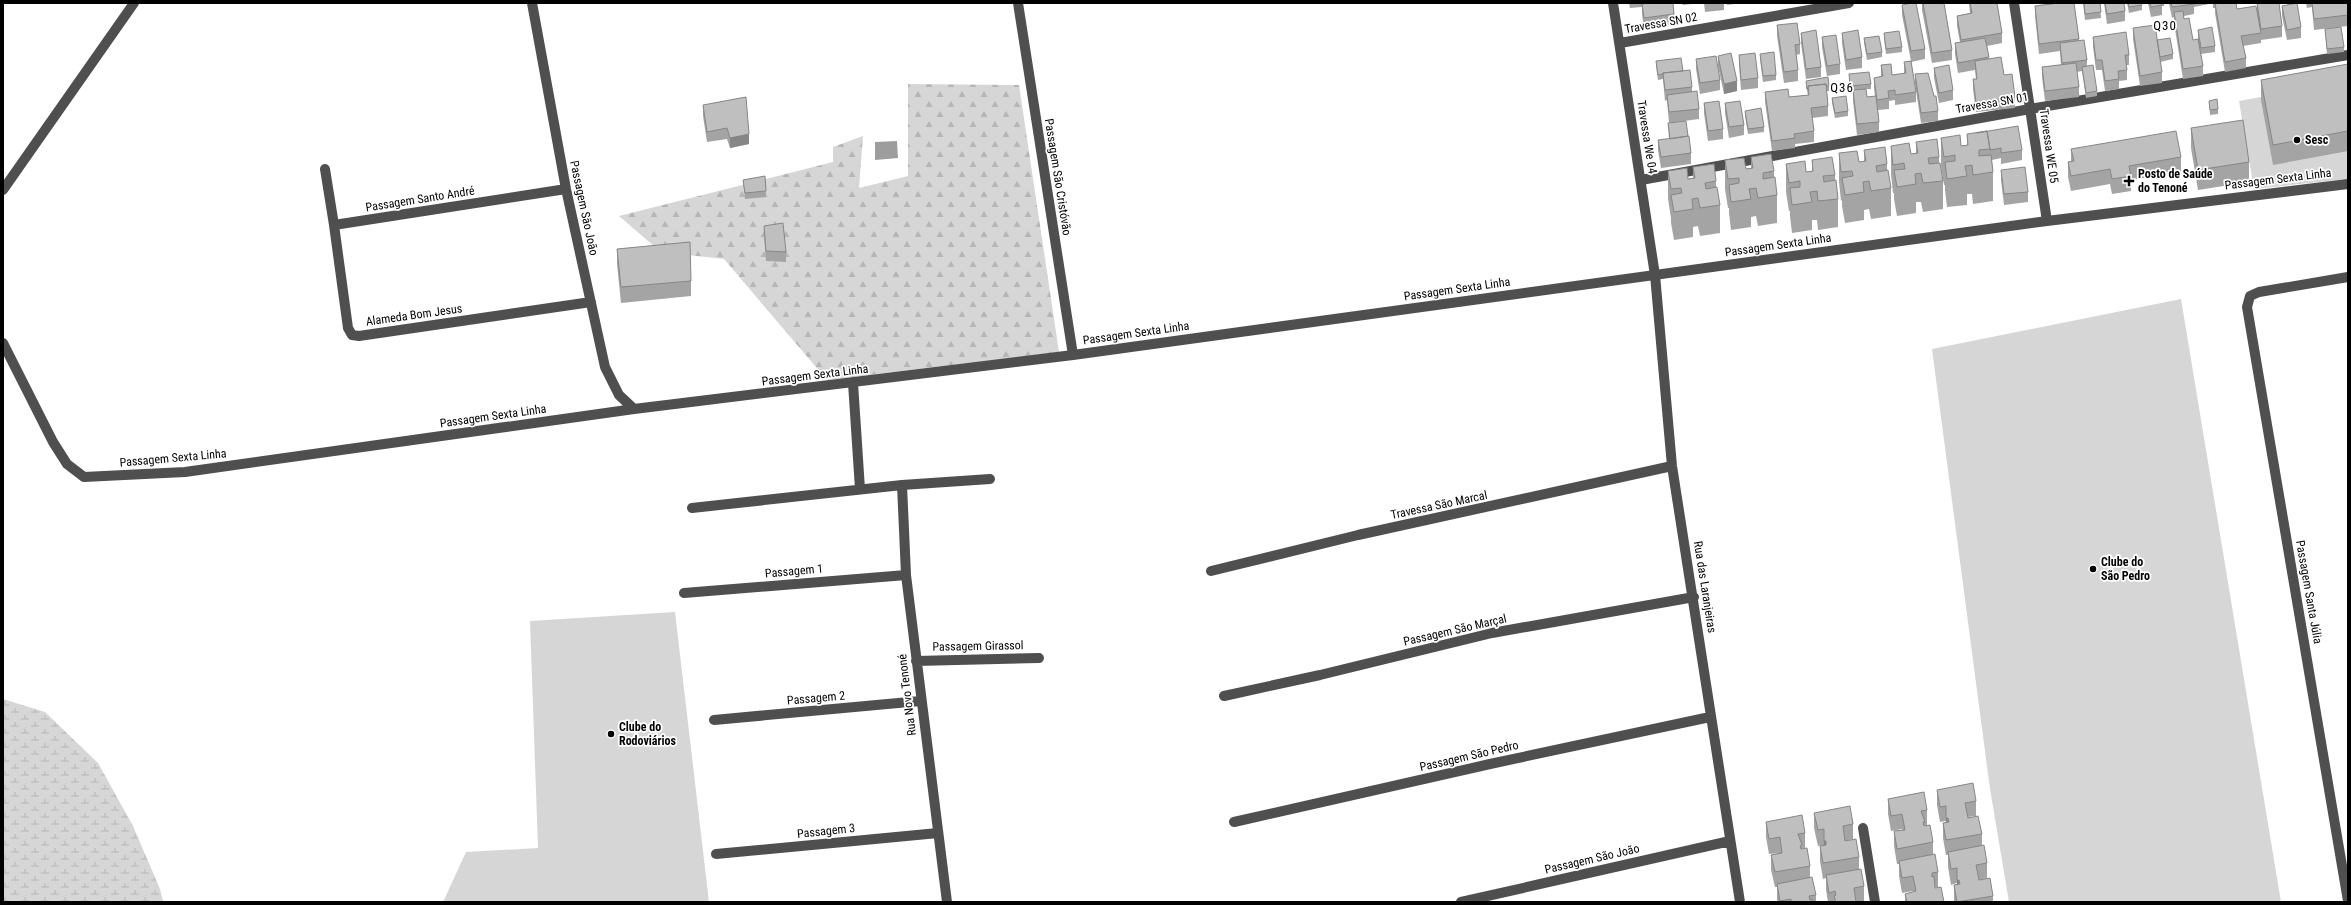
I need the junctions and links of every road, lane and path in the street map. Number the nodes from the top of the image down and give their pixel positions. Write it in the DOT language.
graph roads {
  1 [pos="134,3"];
  2 [pos="532,3"];
  3 [pos="1018,3"];
  4 [pos="1613,3"];
  5 [pos="1849,3"];
  6 [pos="2014,3"];
  7 [pos="1620,43"];
  8 [pos="2348,55"];
  9 [pos="2030,109"];
  10 [pos="325,168"];
  11 [pos="1640,180"];
  12 [pos="2348,184"];
  13 [pos="566,189"];
  14 [pos="3,190"];
  15 [pos="2047,221"];
  16 [pos="334,225"];
  17 [pos="1655,275"];
  18 [pos="2348,278"];
  19 [pos="591,302"];
  20 [pos="3,343"];
  21 [pos="1073,355"];
  22 [pos="853,383"];
  23 [pos="634,409"];
  24 [pos="1672,466"];
  25 [pos="990,479"];
  26 [pos="902,485"];
  27 [pos="860,490"];
  28 [pos="692,508"];
  29 [pos="1211,570"];
  30 [pos="906,575"];
  31 [pos="684,593"];
  32 [pos="1694,598"];
  33 [pos="1039,658"];
  34 [pos="916,661"];
  35 [pos="1224,696"];
  36 [pos="920,701"];
  37 [pos="1710,717"];
  38 [pos="714,720"];
  39 [pos="1234,822"];
  40 [pos="1863,828"];
  41 [pos="938,833"];
  42 [pos="1730,841"];
  43 [pos="716,854"];
  44 [pos="2348,901"];
  45 [pos="947,902"];
  46 [pos="1461,902"];
  47 [pos="1740,902"];
  48 [pos="1875,902"];
  1 -- 14 [label="street"];
  2 -- 13 [label="street, Passagem São João"];
  3 -- 21 [label="street, Passagem São Cristóvão"];
  4 -- 7 [label="street, Travessa We 04"];
  5 -- 7 [label="street, Travessa SN 02"];
  6 -- 9 [label="street, Travessa WE 05"];
  7 -- 11 [label="street, Travessa We 04"];
  8 -- 9 [label="street, Travessa SN 01"];
  9 -- 11 [label="street, Travessa SN 01"];
  9 -- 15 [label="street, Travessa WE 05"];
  10 -- 16 [label="street"];
  11 -- 17 [label="street, Travessa We 04"];
  12 -- 15 [label="street, Passagem Sexta Linha"];
  13 -- 16 [label="street, Passagem Santo André"];
  13 -- 19 [label="street, Passagem São João"];
  15 -- 17 [label="street, Passagem Sexta Linha"];
  16 -- 19 [label="street, Alameda Bom Jesus"];
  17 -- 21 [label="street, Passagem Sexta Linha"];
  17 -- 24 [label="street, Rua das Laranjeiras"];
  18 -- 44 [label="street, Passagem Santa Júlia"];
  19 -- 23 [label="street, Passagem São João"];
  20 -- 23 [label="street, Passagem Sexta Linha"];
  21 -- 22 [label="street, Passagem Sexta Linha"];
  22 -- 23 [label="street, Passagem Sexta Linha"];
  22 -- 27 [label="street"];
  24 -- 29 [label="street, Travessa São Marcal"];
  24 -- 32 [label="street, Rua das Laranjeiras"];
  25 -- 26 [label="street"];
  26 -- 27 [label="street"];
  26 -- 30 [label="street, Rua Novo Tenoné"];
  27 -- 28 [label="street"];
  30 -- 31 [label="street, Passagem 1"];
  30 -- 34 [label="street, Rua Novo Tenoné"];
  32 -- 35 [label="street, Passagem São Marçal"];
  32 -- 37 [label="street, Rua das Laranjeiras"];
  33 -- 34 [label="street, Passagem Girassol"];
  34 -- 36 [label="street, Rua Novo Tenoné"];
  36 -- 38 [label="street, Passagem 2"];
  36 -- 41 [label="street, Rua Novo Tenoné"];
  37 -- 39 [label="street, Passagem São Pedro"];
  37 -- 42 [label="street, Rua das Laranjeiras"];
  40 -- 48 [label="street"];
  41 -- 43 [label="street, Passagem 3"];
  41 -- 45 [label="street, Rua Novo Tenoné"];
  42 -- 46 [label="street, Passagem São João"];
  42 -- 47 [label="street, Rua das Laranjeiras"];
}
